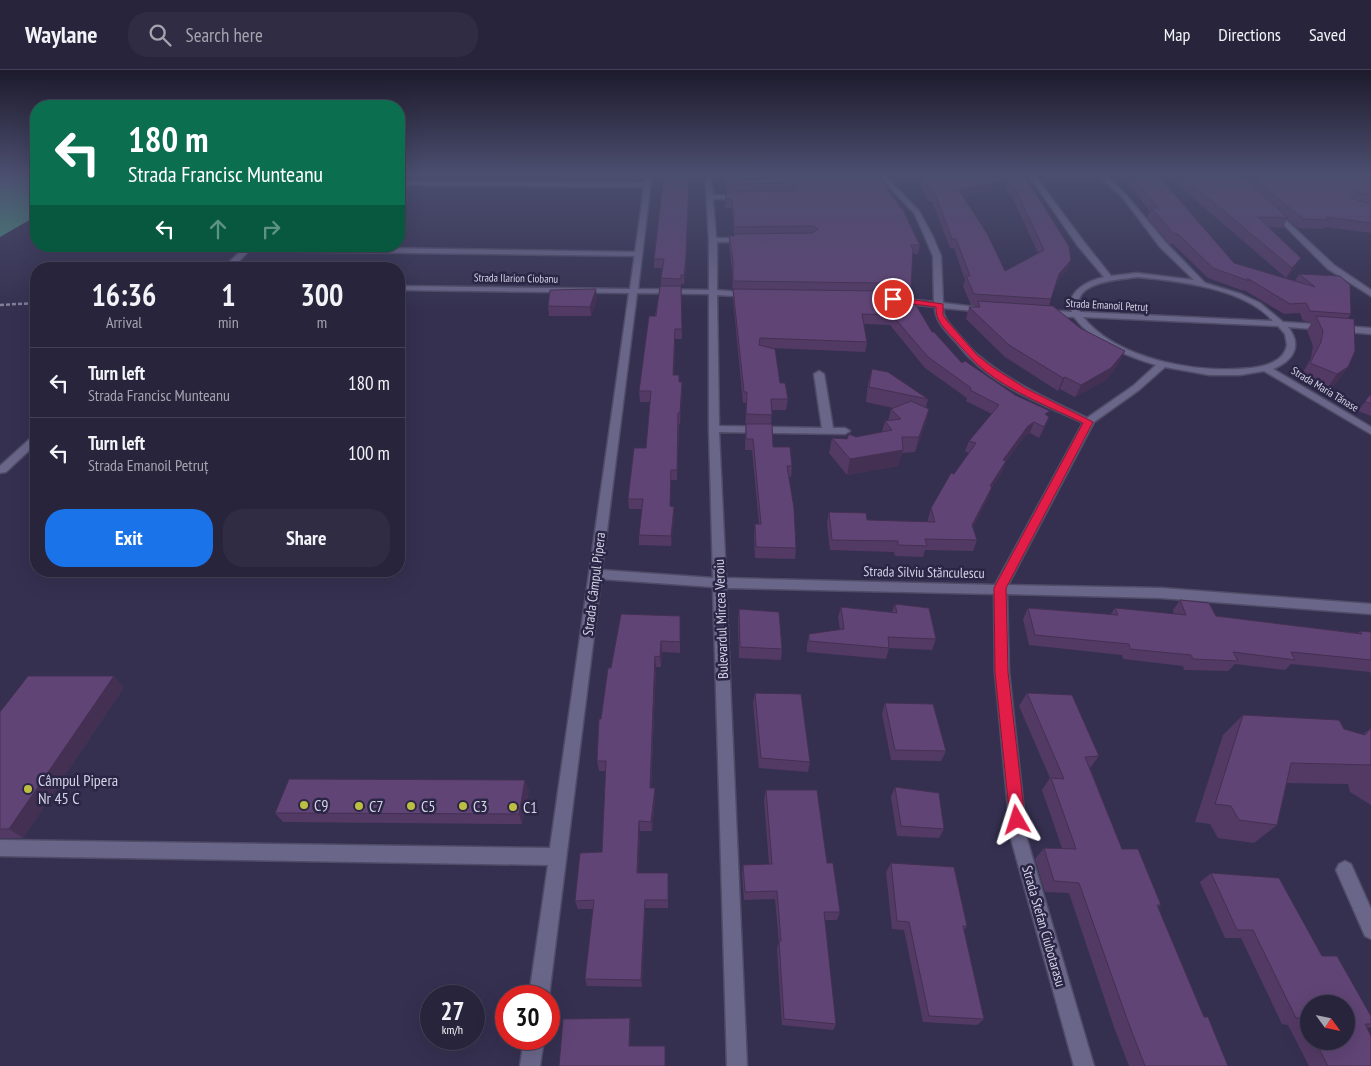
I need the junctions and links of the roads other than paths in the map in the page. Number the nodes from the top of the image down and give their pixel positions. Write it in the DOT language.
graph roads {
  1 [pos="643,219"];
  2 [pos="712,219"];
  3 [pos="920,219"];
  4 [pos="1063,219"];
  5 [pos="1143,219"];
  6 [pos="1281,219"];
  7 [pos="713,240"];
  8 [pos="751,240"];
  9 [pos="405,250"];
  10 [pos="245,252"];
  11 [pos="638,254"];
  12 [pos="234,262"];
  13 [pos="1109,278"];
  14 [pos="1202,284"];
  15 [pos="405,288"];
  16 [pos="632,292"];
  17 [pos="712,292"];
  18 [pos="1371,294"];
  19 [pos="761,295"];
  20 [pos="886,298"];
  21 [pos="940,305"];
  22 [pos="993,310"];
  23 [pos="1040,313"];
  24 [pos="1076,315"];
  25 [pos="1282,324"];
  26 [pos="1371,331"];
  27 [pos="1163,364"];
  28 [pos="1265,368"];
  29 [pos="819,374"];
  30 [pos="1088,422"];
  31 [pos="714,430"];
  32 [pos="828,431"];
  33 [pos="845,431"];
  34 [pos="1371,432"];
  35 [pos="30,444"];
  36 [pos="2,470"];
  37 [pos="596,574"];
  38 [pos="720,583"];
  39 [pos="1000,588"];
  40 [pos="1371,609"];
  41 [pos="0,848"];
  42 [pos="559,857"];
  43 [pos="1345,870"];
  44 [pos="1371,930"];
  45 [pos="542,985"];
  46 [pos="532,1050"];
  47 [pos="530,1066"];
  48 [pos="737,1066"];
  49 [pos="1084,1066"];
  1 -- 11 [label="street, Strada Câmpul Pipera"];
  2 -- 7 [label="street, Bulevardul Mircea Veroiu"];
  3 -- 21 [label="street"];
  4 -- 13 [label="street"];
  5 -- 14 [label="street"];
  6 -- 18 [label="street"];
  7 -- 8 [label="street"];
  7 -- 17 [label="street, Bulevardul Mircea Veroiu"];
  9 -- 11 [label="street"];
  10 -- 12 [label="street"];
  11 -- 16 [label="street, Strada Câmpul Pipera"];
  13 -- 14 [label="street"];
  13 -- 24 [label="street"];
  14 -- 25 [label="street"];
  15 -- 16 [label="street, Strada Ilarion Ciobanu"];
  16 -- 17 [label="street"];
  16 -- 37 [label="street, Strada Câmpul Pipera"];
  17 -- 19 [label="street"];
  17 -- 31 [label="street, Bulevardul Mircea Veroiu"];
  20 -- 21 [label="street"];
  21 -- 22 [label="street"];
  21 -- 30 [label="street"];
  23 -- 24 [label="street, Strada Emanoil Petruț"];
  24 -- 25 [label="street, Strada Emanoil Petruț"];
  24 -- 27 [label="street"];
  25 -- 26 [label="street, Strada Emanoil Petruț"];
  25 -- 28 [label="street"];
  27 -- 28 [label="street"];
  27 -- 30 [label="street, Strada Stefan Ciubotarasu"];
  28 -- 34 [label="street, Strada Maria Tănase"];
  29 -- 32 [label="street"];
  30 -- 39 [label="street, Strada Stefan Ciubotarasu"];
  31 -- 32 [label="street"];
  31 -- 38 [label="street, Bulevardul Mircea Veroiu"];
  32 -- 33 [label="street"];
  35 -- 36 [label="street"];
  37 -- 38 [label="street, Strada Silviu Stănculescu"];
  37 -- 42 [label="street, Strada Câmpul Pipera"];
  38 -- 39 [label="street, Strada Silviu Stănculescu"];
  38 -- 48 [label="street, Bulevardul Mircea Veroiu"];
  39 -- 40 [label="street, Strada Silviu Stănculescu"];
  39 -- 49 [label="street, Strada Stefan Ciubotarasu"];
  41 -- 42 [label="street"];
  42 -- 45 [label="street, Strada Câmpul Pipera"];
  43 -- 44 [label="street"];
  46 -- 47 [label="street"];
}
